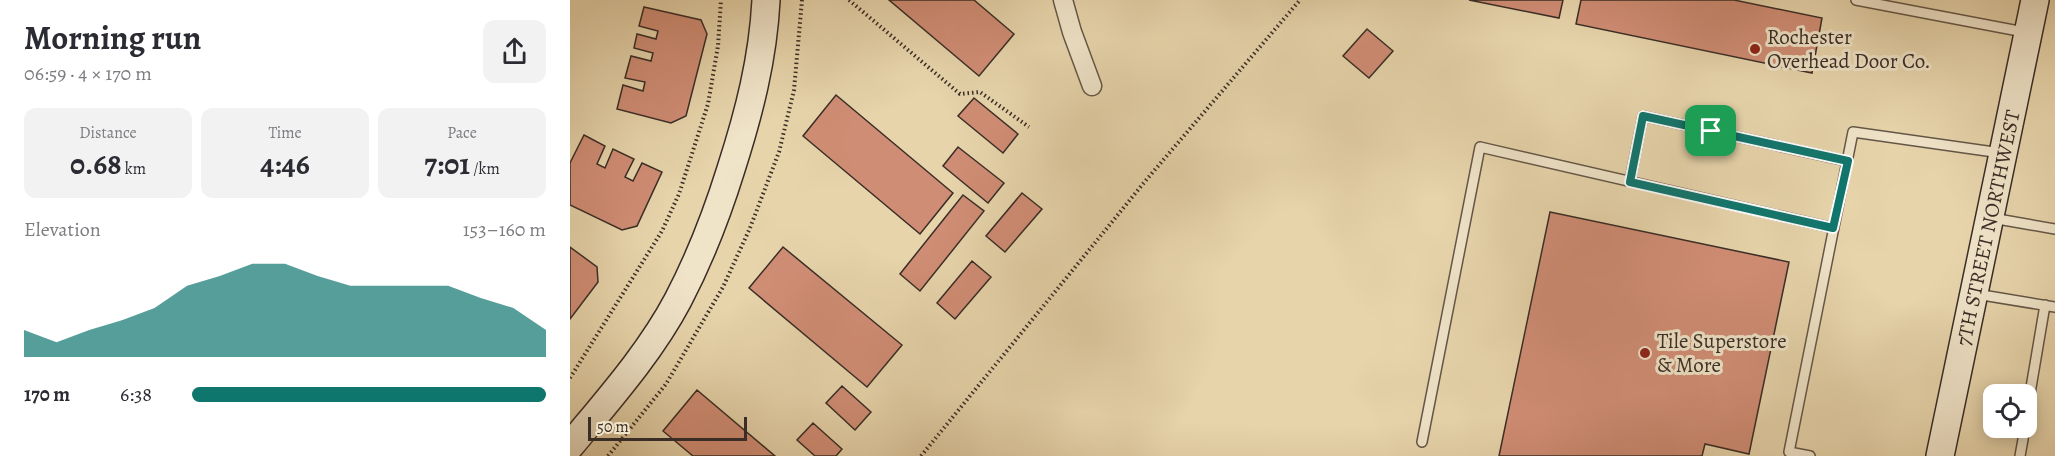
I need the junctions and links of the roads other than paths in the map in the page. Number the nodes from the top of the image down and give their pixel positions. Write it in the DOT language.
graph roads {
  1 [pos="766,0"];
  2 [pos="1063,0"];
  3 [pos="1856,0"];
  4 [pos="2035,0"];
  5 [pos="2028,33"];
  6 [pos="1092,86"];
  7 [pos="2003,153"];
  8 [pos="1848,161"];
  9 [pos="1630,182"];
  10 [pos="1990,217"];
  11 [pos="1833,228"];
  12 [pos="2055,229"];
  13 [pos="1974,294"];
  14 [pos="2045,305"];
  15 [pos="2055,307"];
  16 [pos="2032,384"];
  17 [pos="2023,438"];
  18 [pos="1422,442"];
  19 [pos="570,446"];
  20 [pos="1788,454"];
  21 [pos="1810,456"];
  22 [pos="1940,456"];
  23 [pos="2020,456"];
  1 -- 19 [label="main road"];
  2 -- 6 [label="street"];
  3 -- 5 [label="lane"];
  4 -- 5 [label="main road, 7TH STREET NORTHWEST"];
  5 -- 7 [label="main road, 7TH STREET NORTHWEST"];
  7 -- 8 [label="lane"];
  7 -- 10 [label="main road, 7TH STREET NORTHWEST"];
  8 -- 9 [label="lane"];
  8 -- 11 [label="lane"];
  9 -- 11 [label="lane"];
  9 -- 18 [label="lane"];
  10 -- 12 [label="lane"];
  10 -- 13 [label="main road, 7TH STREET NORTHWEST"];
  11 -- 20 [label="lane"];
  13 -- 14 [label="lane"];
  13 -- 22 [label="main road, 7TH STREET NORTHWEST"];
  14 -- 15 [label="lane"];
  14 -- 16 [label="lane"];
  17 -- 23 [label="lane"];
  20 -- 21 [label="lane"];
}
